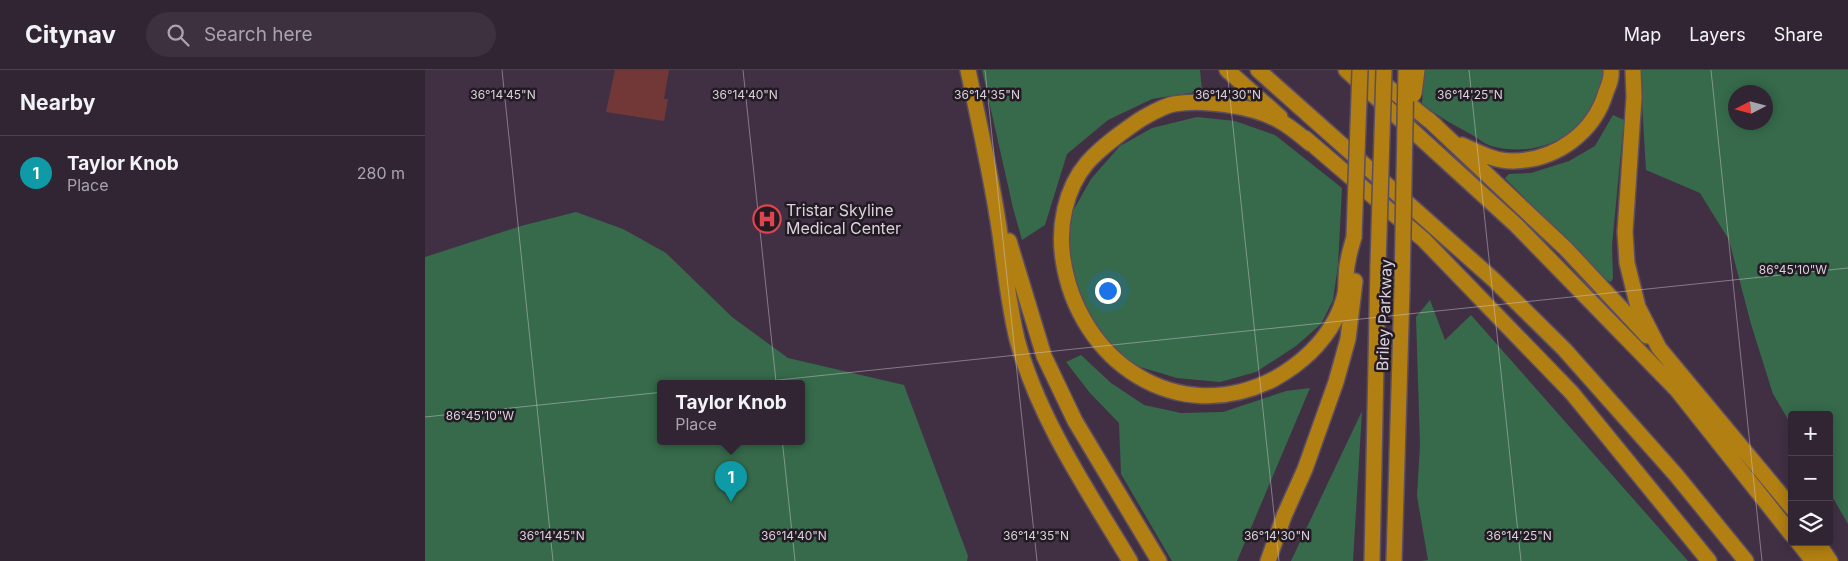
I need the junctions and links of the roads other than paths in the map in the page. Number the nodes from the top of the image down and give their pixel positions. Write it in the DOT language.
graph roads {
  1 [pos="968,70"];
  2 [pos="1227,70"];
  3 [pos="1258,70"];
  4 [pos="1346,70"];
  5 [pos="1360,70"];
  6 [pos="1367,70"];
  7 [pos="1384,70"];
  8 [pos="1406,70"];
  9 [pos="1417,70"];
  10 [pos="1611,70"];
  11 [pos="1633,70"];
  12 [pos="1428,119"];
  13 [pos="1311,144"];
  14 [pos="1405,155"];
  15 [pos="992,185"];
  16 [pos="1355,237"];
  17 [pos="1666,357"];
  18 [pos="1788,503"];
  19 [pos="1788,529"];
  20 [pos="1801,546"];
  21 [pos="1820,546"];
  22 [pos="1130,561"];
  23 [pos="1159,561"];
  24 [pos="1268,561"];
  25 [pos="1372,561"];
  26 [pos="1394,561"];
  27 [pos="1709,561"];
  28 [pos="1746,561"];
  29 [pos="1813,561"];
  30 [pos="1830,561"];
  1 -- 15 [label="highway"];
  2 -- 13 [label="highway"];
  3 -- 28 [label="highway"];
  4 -- 19 [label="highway"];
  5 -- 16 [label="highway, bridge"];
  6 -- 12 [label="highway"];
  7 -- 25 [label="highway, Briley Parkway, bridge"];
  8 -- 14 [label="highway, Briley Parkway, bridge"];
  9 -- 14 [label="highway, bridge"];
  10 -- 12 [label="highway"];
  11 -- 17 [label="highway"];
  12 -- 17 [label="highway"];
  13 -- 16 [label="highway"];
  13 -- 27 [label="highway"];
  14 -- 26 [label="highway, Briley Parkway, bridge"];
  15 -- 22 [label="highway"];
  15 -- 23 [label="highway"];
  16 -- 24 [label="highway"];
  17 -- 18 [label="highway"];
  20 -- 29 [label="highway"];
  21 -- 30 [label="highway"];
}
